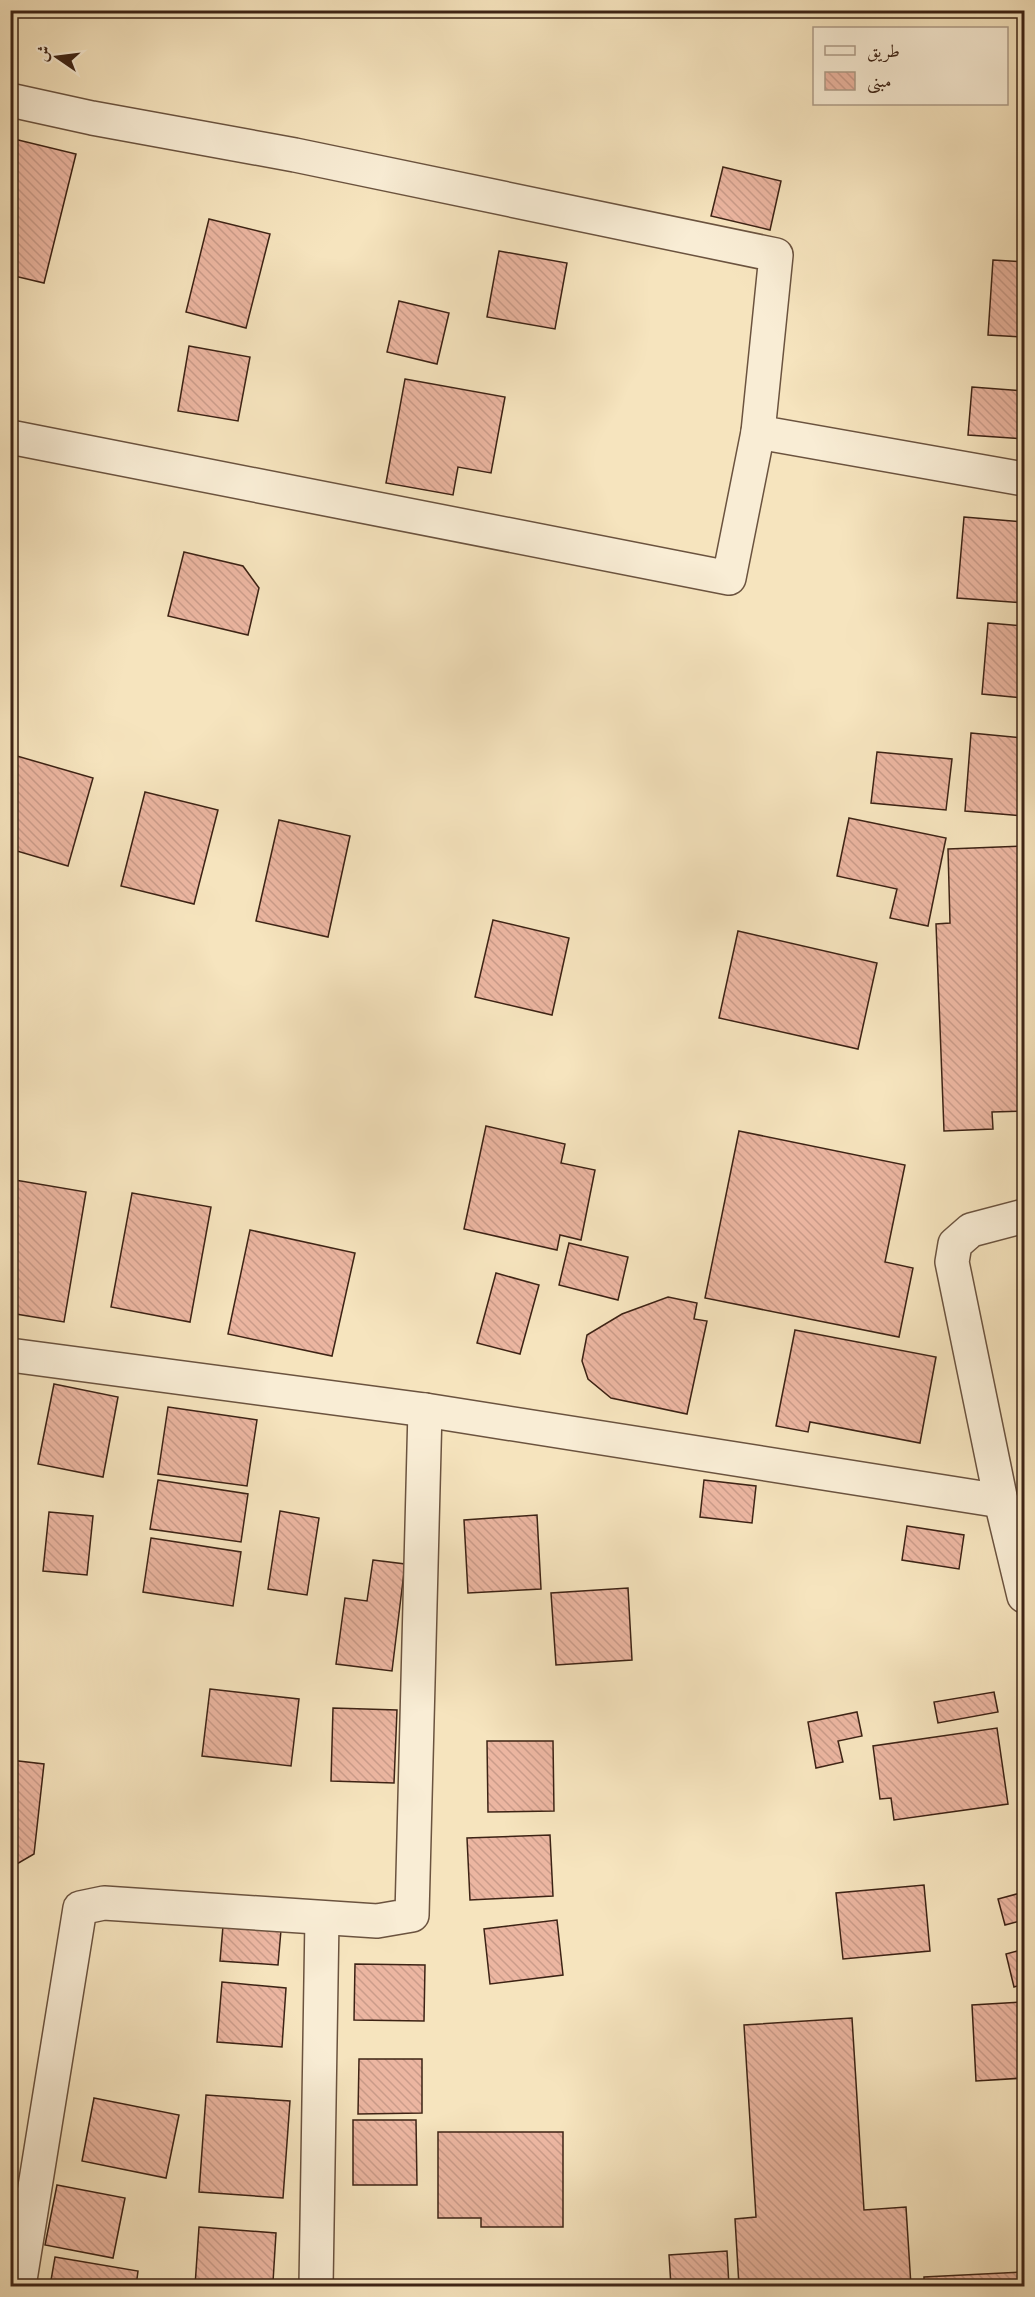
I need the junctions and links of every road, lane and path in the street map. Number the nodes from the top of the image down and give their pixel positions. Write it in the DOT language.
graph roads {
  1 [pos="10,100"];
  2 [pos="758,432"];
  3 [pos="10,437"];
  4 [pos="1024,479"];
  5 [pos="1024,1216"];
  6 [pos="10,1355"];
  7 [pos="425,1410"];
  8 [pos="1001,1501"];
  9 [pos="1024,1596"];
  10 [pos="322,1918"];
  11 [pos="19,2286"];
  12 [pos="316,2286"];
  1 -- 2 [label="street"];
  2 -- 3 [label="street"];
  2 -- 4 [label="street"];
  5 -- 8 [label="street"];
  6 -- 7 [label="street"];
  7 -- 8 [label="street"];
  7 -- 10 [label="street"];
  8 -- 9 [label="street"];
  10 -- 11 [label="street"];
  10 -- 12 [label="street"];
}
